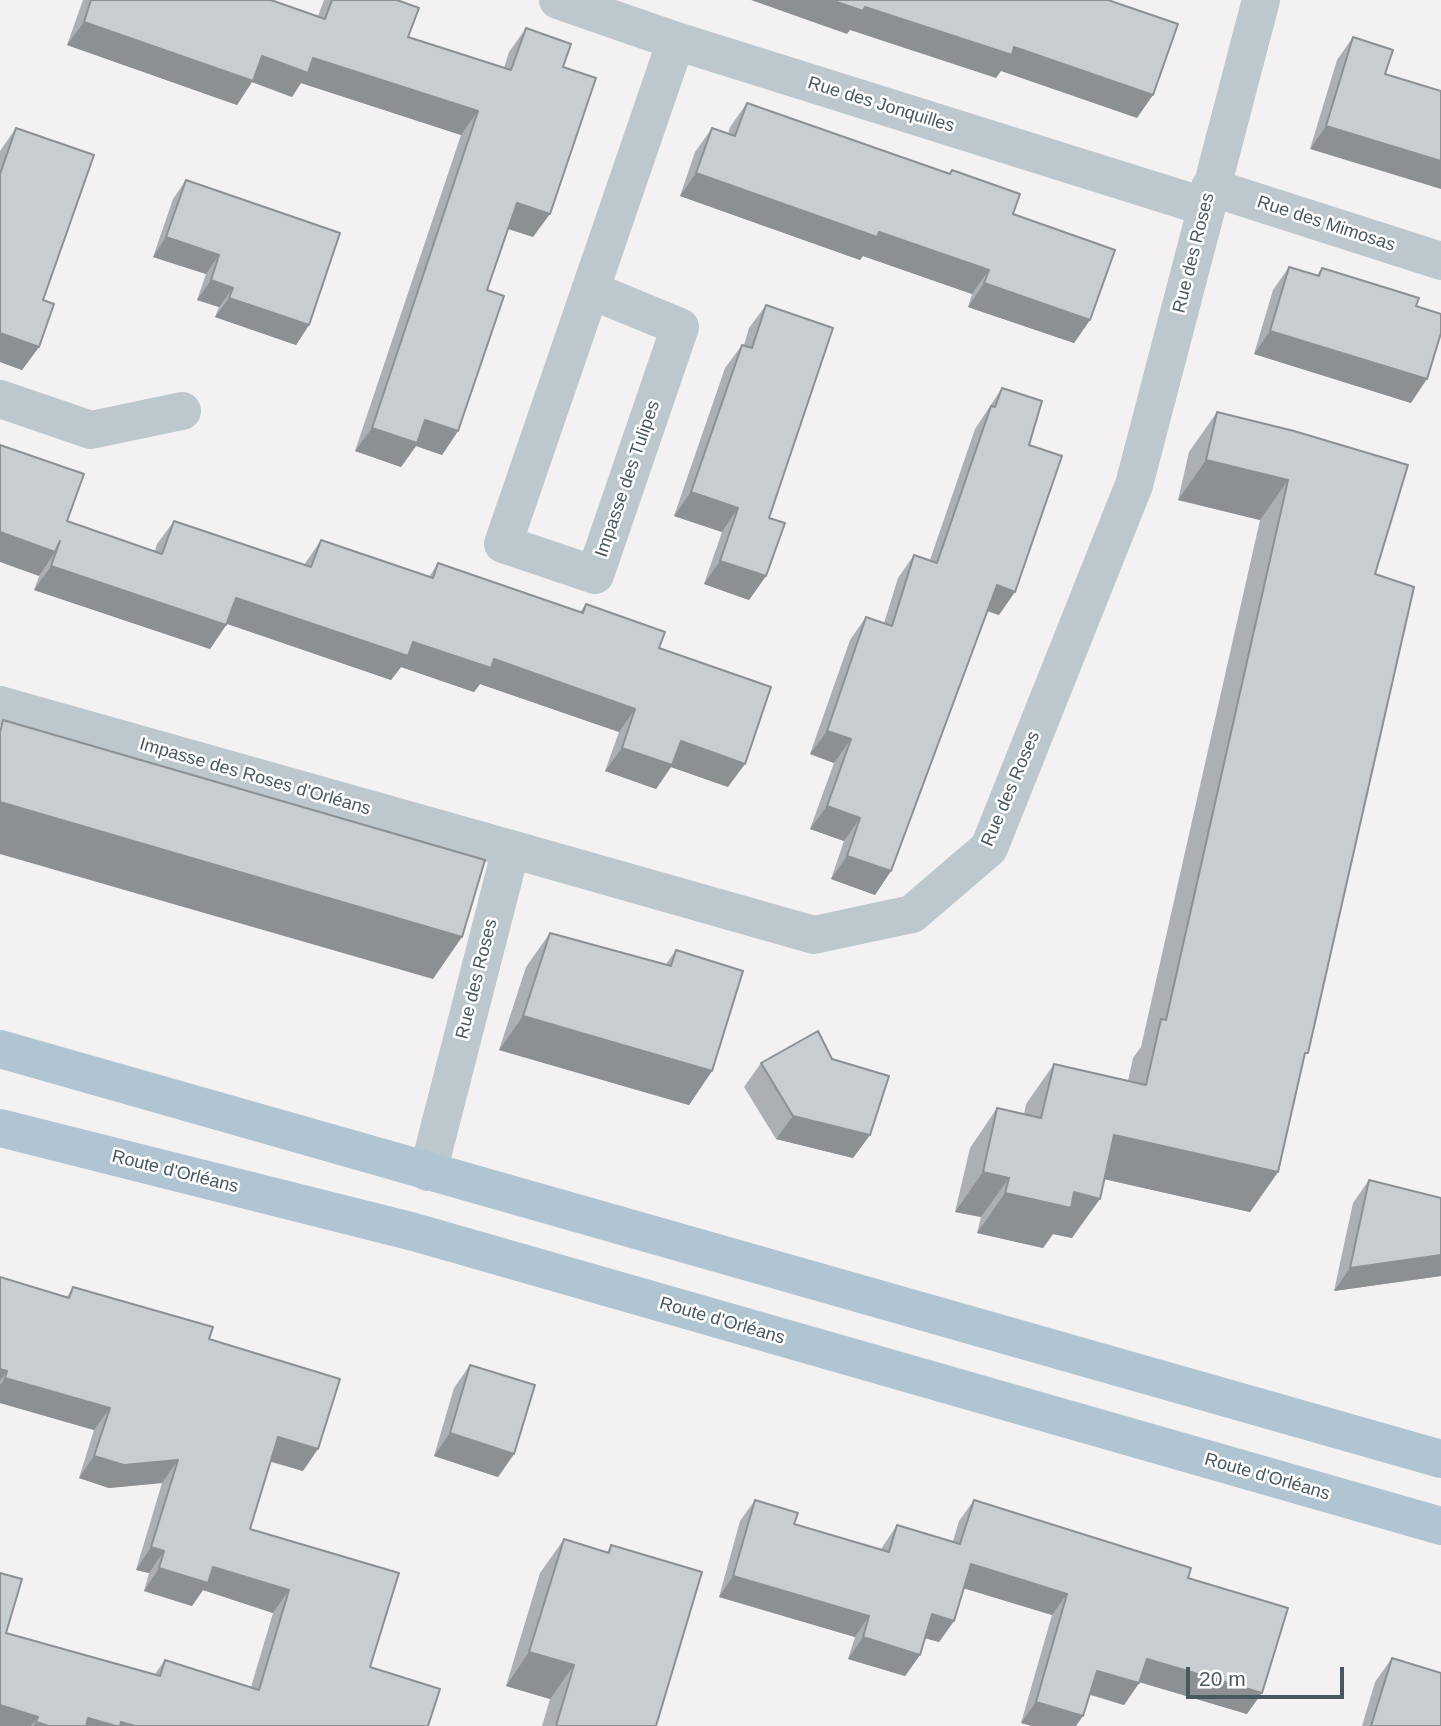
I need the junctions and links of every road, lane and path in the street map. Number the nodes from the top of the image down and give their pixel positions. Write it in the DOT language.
graph roads {
  1 [pos="558,0"];
  2 [pos="1261,0"];
  3 [pos="676,41"];
  4 [pos="1208,197"];
  5 [pos="1441,261"];
  6 [pos="590,290"];
  7 [pos="0,399"];
  8 [pos="182,411"];
  9 [pos="0,705"];
  10 [pos="511,849"];
  11 [pos="0,1049"];
  12 [pos="0,1068"];
  13 [pos="98,1076"];
  14 [pos="0,1128"];
  15 [pos="428,1172"];
  16 [pos="1441,1459"];
  17 [pos="1441,1526"];
  1 -- 3 [label="street, Rue des Jonquilles"];
  2 -- 4 [label="street, Rue des Roses"];
  3 -- 4 [label="street, Rue des Jonquilles"];
  3 -- 6 [label="street, Impasse des Tulipes"];
  4 -- 5 [label="street, Rue des Mimosas"];
  4 -- 10 [label="street, Rue des Roses"];
  6 -- 6 [label="street, Impasse des Tulipes"];
  7 -- 8 [label="street"];
  9 -- 10 [label="street, Impasse des Roses d'Orléans"];
  10 -- 15 [label="street, Rue des Roses"];
  11 -- 13 [label="main road"];
  12 -- 13 [label="street"];
  13 -- 15 [label="main road"];
  14 -- 17 [label="main road, Route d'Orléans"];
  15 -- 16 [label="main road"];
}
